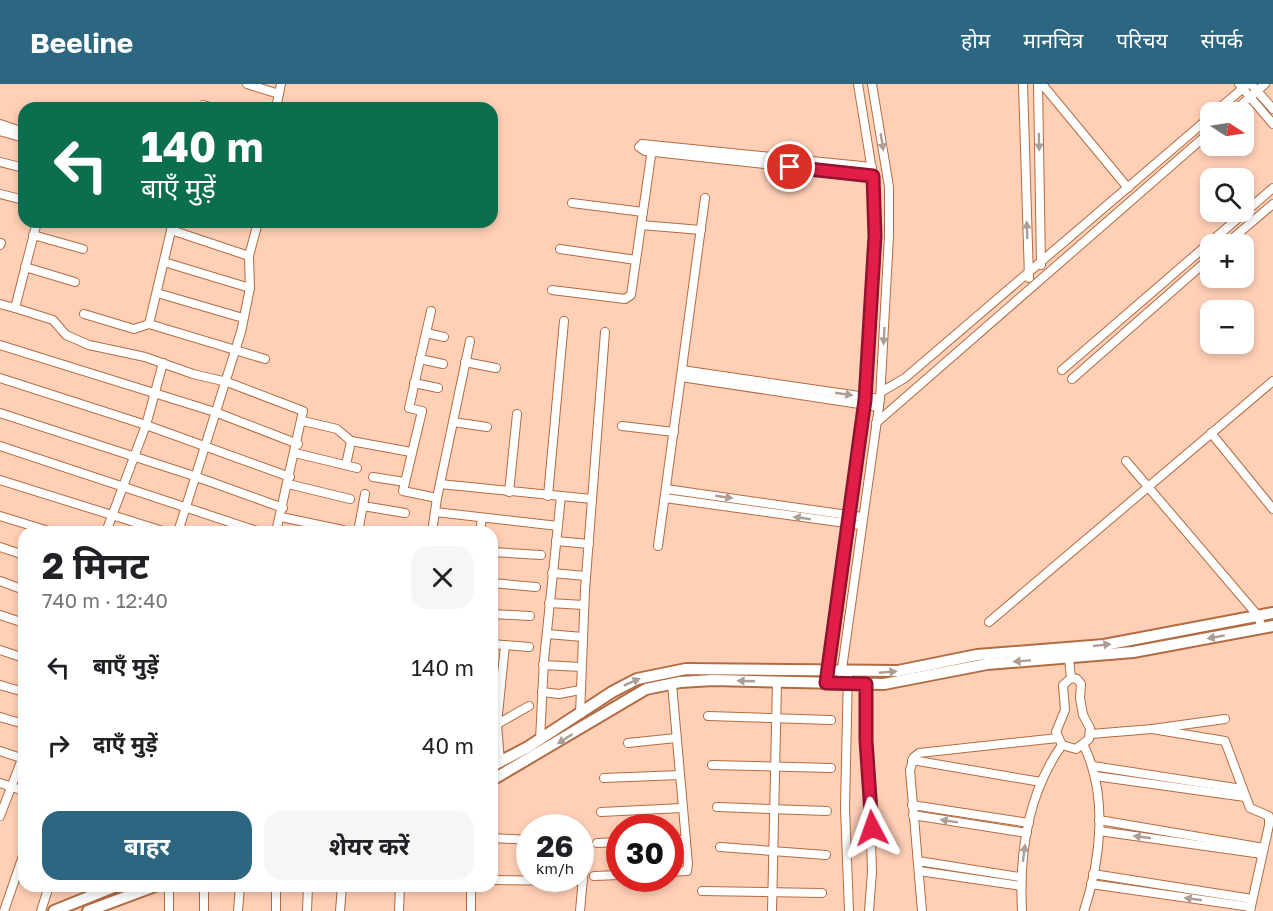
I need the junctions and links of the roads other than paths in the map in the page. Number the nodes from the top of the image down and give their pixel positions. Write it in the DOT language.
graph roads {
  1 [pos="248,84"];
  2 [pos="281,84"];
  3 [pos="858,84"];
  4 [pos="872,84"];
  5 [pos="1023,84"];
  6 [pos="1040,84"];
  7 [pos="1265,84"];
  8 [pos="1245,85"];
  9 [pos="1257,91"];
  10 [pos="279,94"];
  11 [pos="1250,97"];
  12 [pos="277,102"];
  13 [pos="1226,102"];
  14 [pos="1244,102"];
  15 [pos="1273,109"];
  16 [pos="0,124"];
  17 [pos="1273,124"];
  18 [pos="1200,126"];
  19 [pos="18,130"];
  20 [pos="0,131"];
  21 [pos="18,136"];
  22 [pos="1200,141"];
  23 [pos="0,162"];
  24 [pos="18,166"];
  25 [pos="873,171"];
  26 [pos="1128,188"];
  27 [pos="1273,188"];
  28 [pos="0,194"];
  29 [pos="18,198"];
  30 [pos="705,198"];
  31 [pos="572,203"];
  32 [pos="1273,204"];
  33 [pos="643,212"];
  34 [pos="641,225"];
  35 [pos="35,228"];
  36 [pos="172,228"];
  37 [pos="177,228"];
  38 [pos="256,228"];
  39 [pos="701,230"];
  40 [pos="1238,234"];
  41 [pos="33,235"];
  42 [pos="83,249"];
  43 [pos="560,249"];
  44 [pos="249,256"];
  45 [pos="636,260"];
  46 [pos="164,262"];
  47 [pos="1041,264"];
  48 [pos="25,267"];
  49 [pos="1200,267"];
  50 [pos="1028,275"];
  51 [pos="1042,278"];
  52 [pos="75,282"];
  53 [pos="250,288"];
  54 [pos="1030,288"];
  55 [pos="552,290"];
  56 [pos="157,293"];
  57 [pos="0,304"];
  58 [pos="15,308"];
  59 [pos="430,311"];
  60 [pos="84,314"];
  61 [pos="243,318"];
  62 [pos="564,321"];
  63 [pos="149,324"];
  64 [pos="605,332"];
  65 [pos="426,333"];
  66 [pos="444,337"];
  67 [pos="470,341"];
  68 [pos="0,345"];
  69 [pos="235,350"];
  70 [pos="265,359"];
  71 [pos="420,359"];
  72 [pos="465,362"];
  73 [pos="163,363"];
  74 [pos="443,364"];
  75 [pos="496,368"];
  76 [pos="1062,370"];
  77 [pos="682,374"];
  78 [pos="0,378"];
  79 [pos="1072,379"];
  80 [pos="1273,381"];
  81 [pos="227,382"];
  82 [pos="414,382"];
  83 [pos="438,388"];
  84 [pos="154,394"];
  85 [pos="880,399"];
  86 [pos="865,401"];
  87 [pos="215,412"];
  88 [pos="0,413"];
  89 [pos="517,414"];
  90 [pos="303,421"];
  91 [pos="453,422"];
  92 [pos="876,423"];
  93 [pos="146,425"];
  94 [pos="622,426"];
  95 [pos="487,427"];
  96 [pos="674,432"];
  97 [pos="1211,433"];
  98 [pos="351,441"];
  99 [pos="298,444"];
  100 [pos="205,445"];
  101 [pos="0,446"];
  102 [pos="411,452"];
  103 [pos="296,453"];
  104 [pos="134,456"];
  105 [pos="1126,461"];
  106 [pos="346,465"];
  107 [pos="357,468"];
  108 [pos="194,476"];
  109 [pos="373,477"];
  110 [pos="0,480"];
  111 [pos="289,481"];
  112 [pos="405,482"];
  113 [pos="440,483"];
  114 [pos="122,486"];
  115 [pos="1148,486"];
  116 [pos="666,489"];
  117 [pos="509,492"];
  118 [pos="365,494"];
  119 [pos="548,496"];
  120 [pos="561,496"];
  121 [pos="437,498"];
  122 [pos="665,498"];
  123 [pos="350,499"];
  124 [pos="592,499"];
  125 [pos="363,506"];
  126 [pos="186,507"];
  127 [pos="1273,509"];
  128 [pos="435,512"];
  129 [pos="282,513"];
  130 [pos="405,513"];
  131 [pos="0,516"];
  132 [pos="112,516"];
  133 [pos="849,516"];
  134 [pos="482,518"];
  135 [pos="861,521"];
  136 [pos="848,525"];
  137 [pos="32,526"];
  138 [pos="108,526"];
  139 [pos="146,526"];
  140 [pos="180,526"];
  141 [pos="242,526"];
  142 [pos="278,526"];
  143 [pos="329,526"];
  144 [pos="359,526"];
  145 [pos="433,526"];
  146 [pos="481,526"];
  147 [pos="558,526"];
  148 [pos="556,541"];
  149 [pos="588,544"];
  150 [pos="658,546"];
  151 [pos="0,548"];
  152 [pos="498,552"];
  153 [pos="18,553"];
  154 [pos="541,555"];
  155 [pos="552,573"];
  156 [pos="586,576"];
  157 [pos="0,581"];
  158 [pos="498,584"];
  159 [pos="536,587"];
  160 [pos="18,588"];
  161 [pos="549,603"];
  162 [pos="584,605"];
  163 [pos="1273,613"];
  164 [pos="498,614"];
  165 [pos="0,615"];
  166 [pos="530,616"];
  167 [pos="1259,616"];
  168 [pos="18,621"];
  169 [pos="989,622"];
  170 [pos="1273,626"];
  171 [pos="1261,629"];
  172 [pos="547,634"];
  173 [pos="583,637"];
  174 [pos="498,644"];
  175 [pos="504,645"];
  176 [pos="529,647"];
  177 [pos="0,650"];
  178 [pos="18,656"];
  179 [pos="1069,658"];
  180 [pos="543,664"];
  181 [pos="581,667"];
  182 [pos="828,671"];
  183 [pos="845,671"];
  184 [pos="1071,678"];
  185 [pos="777,682"];
  186 [pos="826,683"];
  187 [pos="844,683"];
  188 [pos="672,684"];
  189 [pos="866,684"];
  190 [pos="0,685"];
  191 [pos="18,690"];
  192 [pos="580,690"];
  193 [pos="542,692"];
  194 [pos="498,698"];
  195 [pos="529,706"];
  196 [pos="580,714"];
  197 [pos="708,716"];
  198 [pos="0,717"];
  199 [pos="774,718"];
  200 [pos="1225,719"];
  201 [pos="831,720"];
  202 [pos="18,722"];
  203 [pos="498,723"];
  204 [pos="1152,729"];
  205 [pos="1091,734"];
  206 [pos="676,738"];
  207 [pos="540,740"];
  208 [pos="1060,741"];
  209 [pos="628,743"];
  210 [pos="1084,746"];
  211 [pos="0,751"];
  212 [pos="18,756"];
  213 [pos="912,760"];
  214 [pos="498,763"];
  215 [pos="712,765"];
  216 [pos="1093,766"];
  217 [pos="774,767"];
  218 [pos="831,768"];
  219 [pos="18,770"];
  220 [pos="680,775"];
  221 [pos="498,776"];
  222 [pos="1095,776"];
  223 [pos="604,778"];
  224 [pos="1041,782"];
  225 [pos="0,783"];
  226 [pos="11,786"];
  227 [pos="18,789"];
  228 [pos="1244,793"];
  229 [pos="912,805"];
  230 [pos="717,807"];
  231 [pos="682,808"];
  232 [pos="773,809"];
  233 [pos="827,811"];
  234 [pos="601,812"];
  235 [pos="0,815"];
  236 [pos="913,815"];
  237 [pos="1099,820"];
  238 [pos="1029,823"];
  239 [pos="1099,831"];
  240 [pos="1027,833"];
  241 [pos="498,838"];
  242 [pos="516,839"];
  243 [pos="686,840"];
  244 [pos="597,843"];
  245 [pos="606,843"];
  246 [pos="720,847"];
  247 [pos="773,851"];
  248 [pos="1263,851"];
  249 [pos="826,855"];
  250 [pos="918,861"];
  251 [pos="18,870"];
  252 [pos="684,871"];
  253 [pos="919,871"];
  254 [pos="1093,874"];
  255 [pos="606,875"];
  256 [pos="594,876"];
  257 [pos="1020,877"];
  258 [pos="498,880"];
  259 [pos="516,880"];
  260 [pos="1091,884"];
  261 [pos="1021,886"];
  262 [pos="702,891"];
  263 [pos="47,892"];
  264 [pos="101,892"];
  265 [pos="139,892"];
  266 [pos="169,892"];
  267 [pos="204,892"];
  268 [pos="240,892"];
  269 [pos="276,892"];
  270 [pos="309,892"];
  271 [pos="342,892"];
  272 [pos="400,892"];
  273 [pos="471,892"];
  274 [pos="582,892"];
  275 [pos="772,892"];
  276 [pos="822,893"];
  277 [pos="1251,906"];
  278 [pos="4,911"];
  279 [pos="41,911"];
  280 [pos="54,911"];
  281 [pos="88,911"];
  282 [pos="169,911"];
  283 [pos="204,911"];
  284 [pos="238,911"];
  285 [pos="276,911"];
  286 [pos="307,911"];
  287 [pos="340,911"];
  288 [pos="399,911"];
  289 [pos="471,911"];
  290 [pos="580,911"];
  291 [pos="772,911"];
  292 [pos="849,911"];
  293 [pos="869,911"];
  294 [pos="922,911"];
  295 [pos="1022,911"];
  296 [pos="1084,911"];
  1 -- 10 [label="street"];
  2 -- 10 [label="street"];
  3 -- 25 [label="street"];
  4 -- 85 [label="street, one-way"];
  50 -- 5 [label="street, one-way"];
  6 -- 26 [label="street"];
  6 -- 47 [label="street, one-way"];
  7 -- 9 [label="street"];
  8 -- 9 [label="street"];
  8 -- 11 [label="street"];
  8 -- 13 [label="street"];
  9 -- 11 [label="street"];
  9 -- 15 [label="street"];
  10 -- 12 [label="street"];
  11 -- 14 [label="street"];
  11 -- 17 [label="street"];
  16 -- 19 [label="street"];
  18 -- 26 [label="street"];
  20 -- 21 [label="street"];
  22 -- 51 [label="street"];
  23 -- 24 [label="street"];
  25 -- 33 [label="street"];
  25 -- 86 [label="street"];
  26 -- 47 [label="street"];
  27 -- 76 [label="street"];
  28 -- 29 [label="street"];
  30 -- 39 [label="street"];
  31 -- 33 [label="street"];
  32 -- 40 [label="street"];
  33 -- 34 [label="street"];
  34 -- 39 [label="street"];
  34 -- 45 [label="street"];
  35 -- 41 [label="street"];
  36 -- 46 [label="street"];
  37 -- 44 [label="street"];
  38 -- 44 [label="street"];
  39 -- 77 [label="street"];
  41 -- 42 [label="street"];
  41 -- 48 [label="street"];
  43 -- 45 [label="street"];
  44 -- 53 [label="street"];
  45 -- 55 [label="street"];
  46 -- 53 [label="street"];
  46 -- 56 [label="street"];
  47 -- 50 [label="street"];
  47 -- 51 [label="street"];
  48 -- 52 [label="street"];
  48 -- 58 [label="street"];
  49 -- 79 [label="street"];
  50 -- 54 [label="street"];
  50 -- 85 [label="street"];
  51 -- 54 [label="street"];
  53 -- 61 [label="street"];
  54 -- 92 [label="street"];
  56 -- 61 [label="street"];
  56 -- 63 [label="street"];
  57 -- 58 [label="street"];
  58 -- 73 [label="street"];
  59 -- 65 [label="street"];
  60 -- 63 [label="street"];
  61 -- 69 [label="street"];
  62 -- 119 [label="street"];
  63 -- 69 [label="street"];
  64 -- 124 [label="street"];
  65 -- 66 [label="street"];
  65 -- 71 [label="street"];
  67 -- 72 [label="street"];
  68 -- 84 [label="street"];
  69 -- 70 [label="street"];
  69 -- 81 [label="street"];
  71 -- 74 [label="street"];
  71 -- 82 [label="street"];
  72 -- 75 [label="street"];
  72 -- 91 [label="street"];
  73 -- 81 [label="street"];
  73 -- 84 [label="street"];
  77 -- 86 [label="street"];
  77 -- 96 [label="street"];
  78 -- 93 [label="street"];
  80 -- 97 [label="street"];
  81 -- 87 [label="street"];
  81 -- 90 [label="street"];
  82 -- 83 [label="street"];
  82 -- 102 [label="street"];
  84 -- 87 [label="street"];
  84 -- 93 [label="street"];
  85 -- 86 [label="street"];
  85 -- 92 [label="street"];
  86 -- 133 [label="street"];
  87 -- 99 [label="street"];
  87 -- 100 [label="street"];
  88 -- 104 [label="street"];
  89 -- 117 [label="street"];
  90 -- 98 [label="street"];
  90 -- 99 [label="street"];
  91 -- 95 [label="street"];
  91 -- 113 [label="street"];
  92 -- 135 [label="street"];
  93 -- 100 [label="street"];
  93 -- 104 [label="street"];
  94 -- 96 [label="street"];
  96 -- 116 [label="street"];
  97 -- 115 [label="street"];
  97 -- 127 [label="street"];
  98 -- 102 [label="street"];
  98 -- 106 [label="street"];
  99 -- 103 [label="street"];
  100 -- 108 [label="street"];
  100 -- 111 [label="street"];
  101 -- 114 [label="street"];
  102 -- 112 [label="street"];
  103 -- 106 [label="street"];
  103 -- 111 [label="street"];
  104 -- 108 [label="street"];
  104 -- 114 [label="street"];
  105 -- 115 [label="street"];
  106 -- 107 [label="street"];
  108 -- 126 [label="street"];
  108 -- 129 [label="street"];
  109 -- 112 [label="street"];
  110 -- 132 [label="street"];
  111 -- 123 [label="street"];
  111 -- 129 [label="street"];
  112 -- 121 [label="street"];
  113 -- 117 [label="street"];
  113 -- 121 [label="street"];
  114 -- 126 [label="street"];
  114 -- 132 [label="street"];
  115 -- 167 [label="street"];
  115 -- 169 [label="street"];
  116 -- 122 [label="street"];
  116 -- 133 [label="street, one-way"];
  117 -- 119 [label="street"];
  118 -- 125 [label="street"];
  119 -- 120 [label="street"];
  120 -- 124 [label="street"];
  120 -- 147 [label="street"];
  121 -- 128 [label="street"];
  136 -- 122 [label="street, one-way"];
  122 -- 150 [label="street"];
  124 -- 149 [label="street"];
  125 -- 130 [label="street"];
  125 -- 144 [label="street"];
  126 -- 140 [label="street"];
  126 -- 141 [label="street"];
  128 -- 134 [label="street"];
  128 -- 145 [label="street"];
  129 -- 142 [label="street"];
  129 -- 143 [label="street"];
  131 -- 137 [label="street"];
  132 -- 138 [label="street"];
  132 -- 139 [label="street"];
  133 -- 135 [label="street"];
  133 -- 136 [label="street"];
  134 -- 146 [label="street"];
  134 -- 147 [label="street"];
  135 -- 136 [label="street"];
  135 -- 183 [label="street"];
  136 -- 182 [label="street"];
  147 -- 148 [label="street"];
  148 -- 149 [label="street"];
  148 -- 155 [label="street"];
  149 -- 156 [label="street"];
  151 -- 153 [label="street"];
  152 -- 154 [label="street"];
  155 -- 156 [label="street"];
  155 -- 161 [label="street"];
  156 -- 162 [label="street"];
  157 -- 160 [label="street"];
  158 -- 159 [label="street"];
  161 -- 162 [label="street"];
  161 -- 172 [label="street"];
  162 -- 173 [label="street"];
  163 -- 167 [label="main road"];
  164 -- 166 [label="street"];
  165 -- 168 [label="street"];
  167 -- 171 [label="street"];
  183 -- 167 [label="main road, one-way"];
  170 -- 171 [label="main road"];
  171 -- 179 [label="main road, one-way"];
  172 -- 173 [label="street"];
  172 -- 180 [label="street"];
  173 -- 181 [label="street"];
  174 -- 175 [label="street"];
  175 -- 176 [label="street"];
  175 -- 194 [label="street"];
  177 -- 178 [label="street"];
  179 -- 184 [label="street"];
  179 -- 189 [label="main road, one-way"];
  180 -- 181 [label="street"];
  180 -- 193 [label="street"];
  181 -- 192 [label="street"];
  182 -- 183 [label="main road"];
  182 -- 186 [label="street"];
  196 -- 182 [label="main road, one-way"];
  183 -- 187 [label="street"];
  184 -- 205 [label="street"];
  184 -- 208 [label="street"];
  185 -- 186 [label="main road"];
  185 -- 188 [label="main road, one-way"];
  185 -- 199 [label="street"];
  186 -- 187 [label="main road"];
  187 -- 189 [label="main road"];
  187 -- 292 [label="street"];
  188 -- 206 [label="street"];
  188 -- 221 [label="main road, one-way"];
  189 -- 293 [label="street"];
  190 -- 191 [label="street"];
  192 -- 193 [label="street"];
  192 -- 196 [label="street"];
  193 -- 207 [label="street"];
  195 -- 203 [label="street"];
  196 -- 207 [label="main road"];
  197 -- 199 [label="street"];
  198 -- 202 [label="street"];
  199 -- 201 [label="street"];
  199 -- 217 [label="street"];
  200 -- 204 [label="street"];
  204 -- 205 [label="street"];
  204 -- 228 [label="street"];
  205 -- 210 [label="street"];
  206 -- 209 [label="street"];
  206 -- 220 [label="street"];
  207 -- 214 [label="main road"];
  208 -- 210 [label="street"];
  208 -- 213 [label="street"];
  208 -- 224 [label="street"];
  210 -- 216 [label="street"];
  211 -- 212 [label="street"];
  213 -- 224 [label="street"];
  213 -- 229 [label="street"];
  215 -- 217 [label="street"];
  216 -- 222 [label="street"];
  216 -- 228 [label="street"];
  217 -- 218 [label="street"];
  217 -- 232 [label="street"];
  219 -- 226 [label="street"];
  220 -- 223 [label="street"];
  220 -- 231 [label="street"];
  222 -- 228 [label="street"];
  222 -- 237 [label="street"];
  224 -- 238 [label="street"];
  225 -- 226 [label="street"];
  226 -- 227 [label="street"];
  226 -- 235 [label="street"];
  228 -- 248 [label="street"];
  229 -- 236 [label="street"];
  229 -- 238 [label="street"];
  230 -- 232 [label="street"];
  231 -- 234 [label="street"];
  231 -- 243 [label="street"];
  232 -- 233 [label="street"];
  232 -- 247 [label="street"];
  240 -- 236 [label="street, one-way"];
  236 -- 250 [label="street"];
  237 -- 239 [label="street"];
  237 -- 248 [label="street"];
  238 -- 240 [label="street"];
  248 -- 239 [label="street, one-way"];
  239 -- 254 [label="street"];
  257 -- 240 [label="street, one-way"];
  241 -- 242 [label="street"];
  243 -- 252 [label="street"];
  244 -- 245 [label="street"];
  246 -- 247 [label="street"];
  247 -- 249 [label="street"];
  247 -- 275 [label="street"];
  248 -- 277 [label="street"];
  250 -- 253 [label="street"];
  250 -- 257 [label="street"];
  251 -- 278 [label="street"];
  253 -- 261 [label="street"];
  253 -- 294 [label="street"];
  254 -- 260 [label="street"];
  254 -- 277 [label="street"];
  255 -- 256 [label="street"];
  257 -- 261 [label="street"];
  258 -- 259 [label="street"];
  277 -- 260 [label="street, one-way"];
  260 -- 296 [label="street"];
  261 -- 295 [label="street"];
  262 -- 275 [label="street"];
  263 -- 279 [label="street"];
  264 -- 280 [label="main road"];
  265 -- 281 [label="main road"];
  266 -- 282 [label="street"];
  267 -- 283 [label="street"];
  268 -- 284 [label="street"];
  269 -- 285 [label="street"];
  270 -- 286 [label="street"];
  271 -- 287 [label="street"];
  272 -- 288 [label="street"];
  273 -- 289 [label="street"];
  274 -- 290 [label="street"];
  275 -- 276 [label="street"];
  275 -- 291 [label="street"];
}
